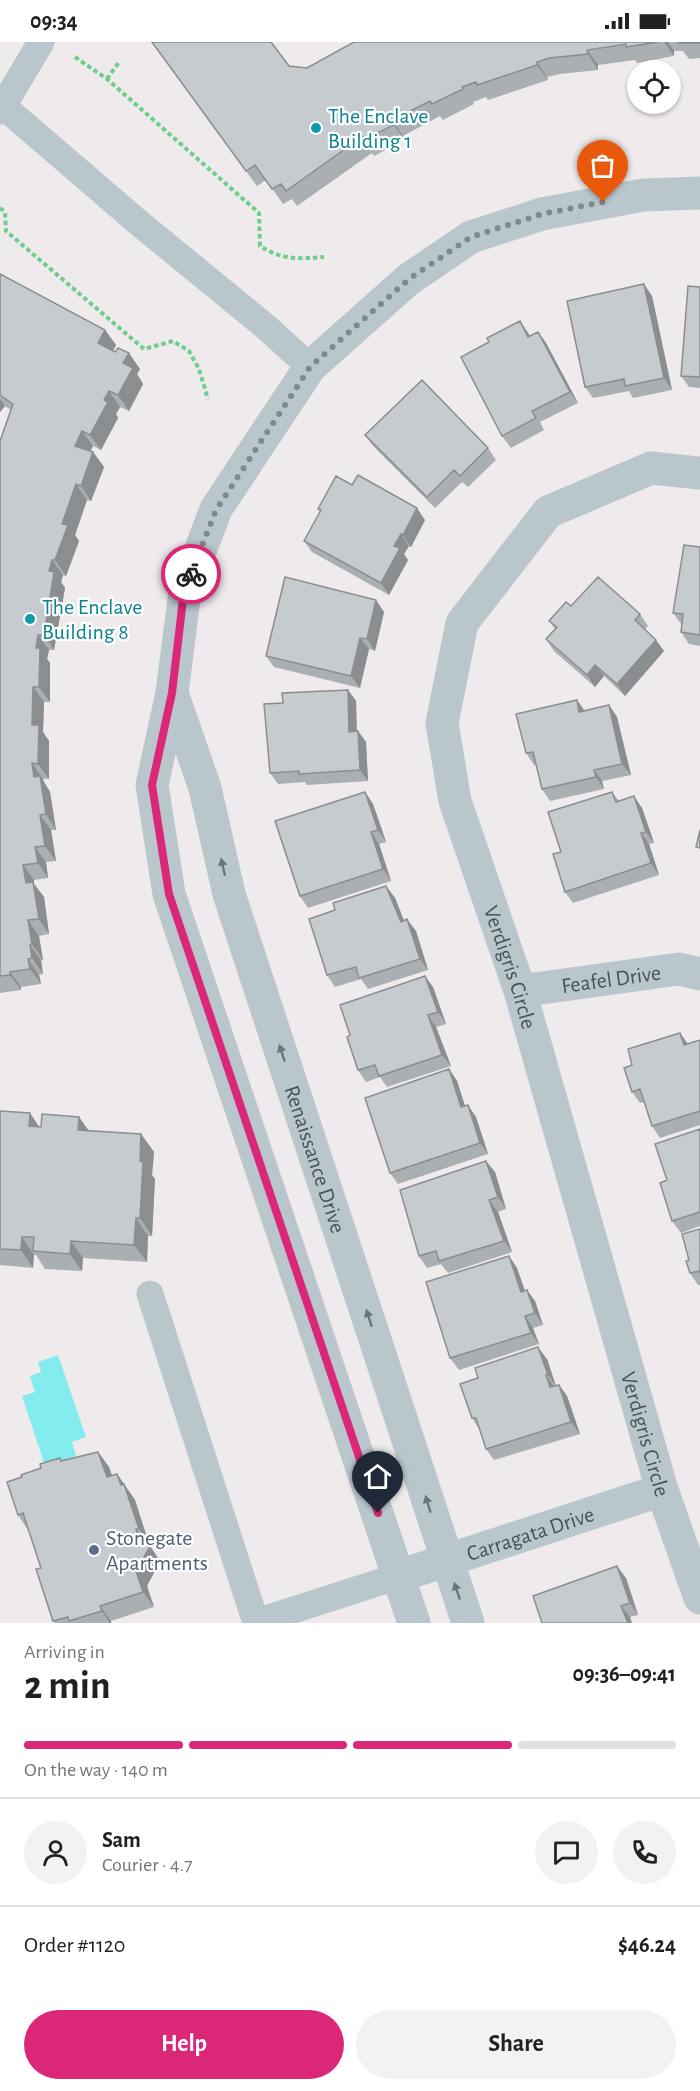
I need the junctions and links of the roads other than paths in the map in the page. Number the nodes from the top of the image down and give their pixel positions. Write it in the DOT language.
graph roads {
  1 [pos="40,42"];
  2 [pos="2,109"];
  3 [pos="700,193"];
  4 [pos="310,367"];
  5 [pos="700,473"];
  6 [pos="172,693"];
  7 [pos="700,974"];
  8 [pos="520,991"];
  9 [pos="150,1294"];
  10 [pos="662,1490"];
  11 [pos="446,1560"];
  12 [pos="399,1576"];
  13 [pos="700,1598"];
  14 [pos="256,1623"];
  15 [pos="414,1623"];
  16 [pos="468,1623"];
  1 -- 2 [label="lane"];
  2 -- 4 [label="lane"];
  3 -- 4 [label="street, Renaissance Drive"];
  4 -- 6 [label="street, Renaissance Drive"];
  5 -- 8 [label="street, Verdigris Circle"];
  11 -- 6 [label="street, Renaissance Drive, one-way"];
  6 -- 12 [label="street, Renaissance Drive"];
  7 -- 8 [label="street, Feafel Drive"];
  8 -- 10 [label="street, Verdigris Circle"];
  9 -- 14 [label="lane"];
  10 -- 11 [label="street, Carragata Drive"];
  10 -- 13 [label="street, Verdigris Circle"];
  11 -- 12 [label="street, Carragata Drive"];
  16 -- 11 [label="street, Renaissance Drive, one-way"];
  12 -- 14 [label="lane"];
  12 -- 15 [label="street, Renaissance Drive"];
}
